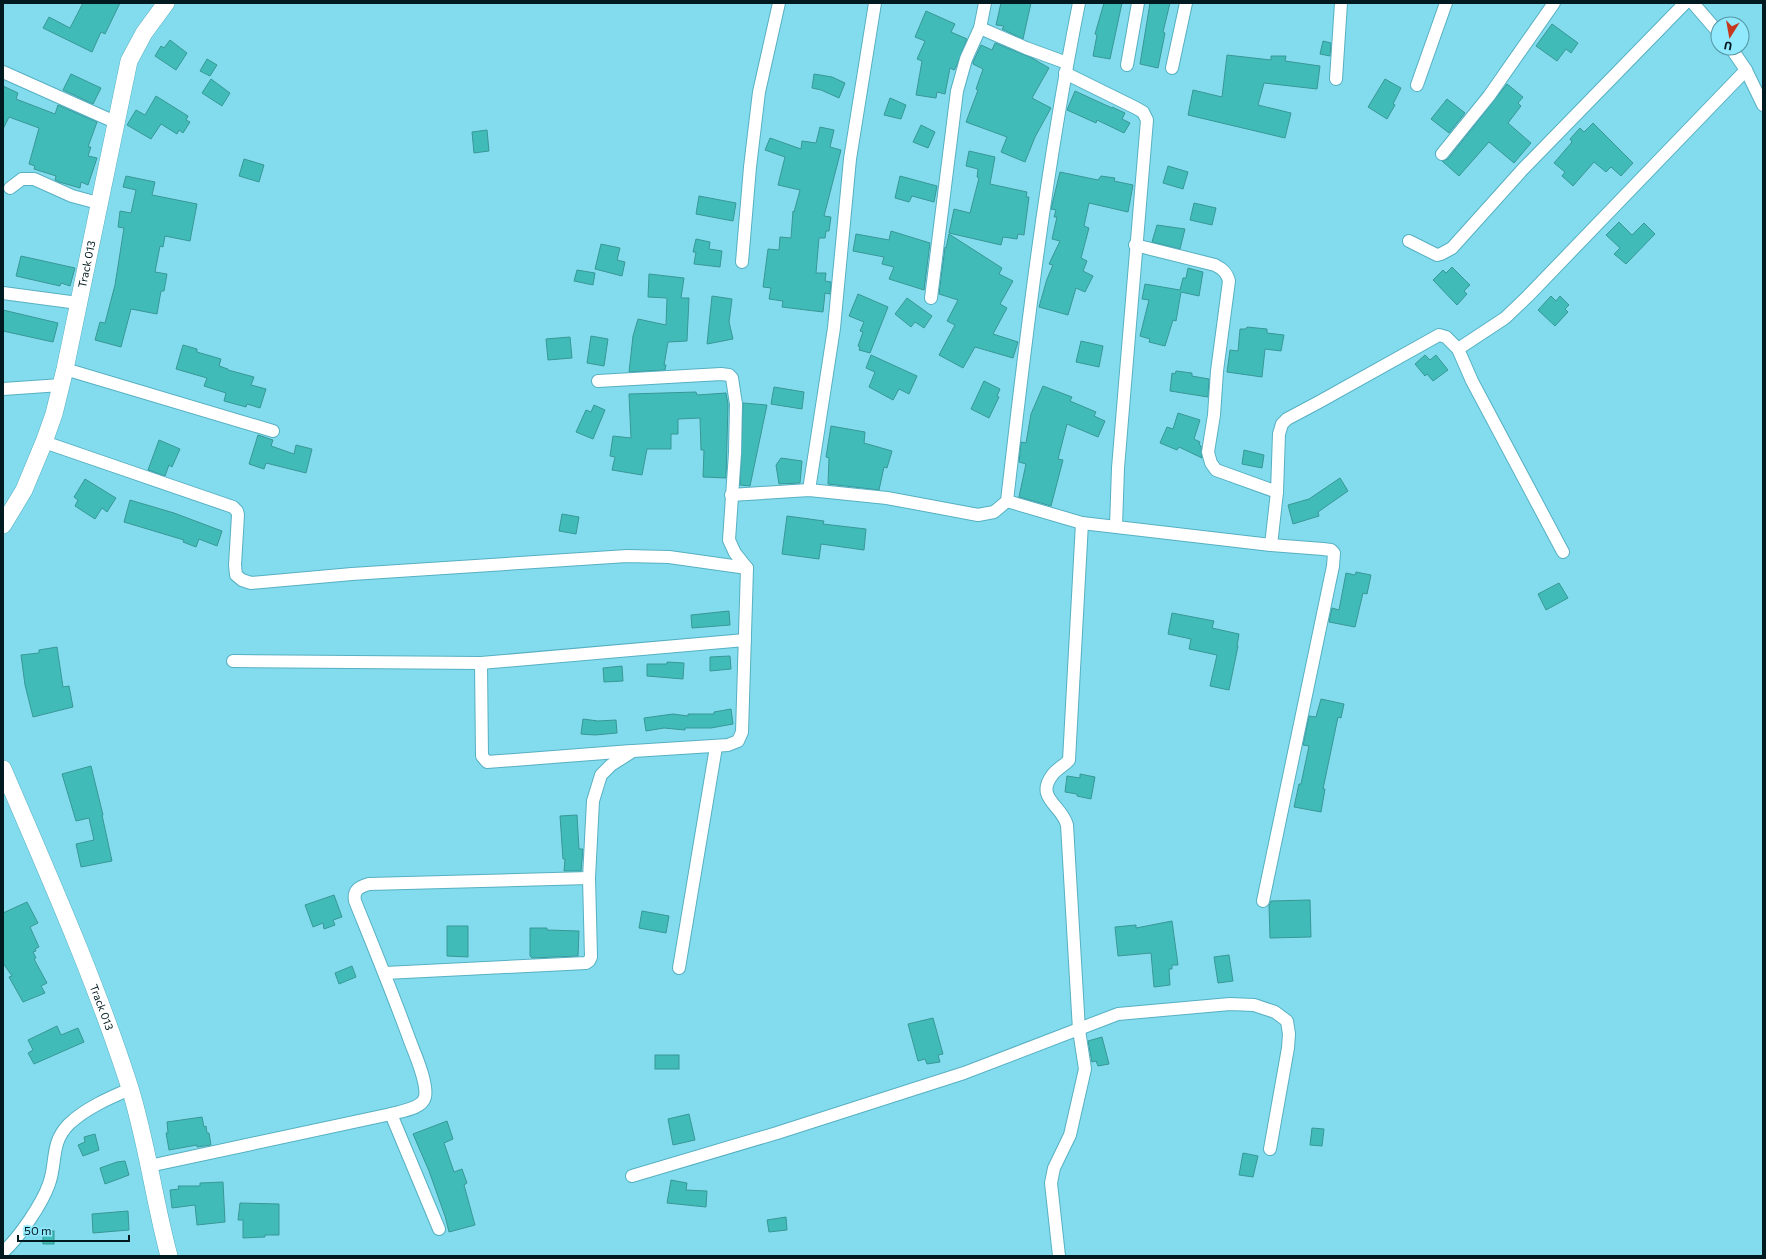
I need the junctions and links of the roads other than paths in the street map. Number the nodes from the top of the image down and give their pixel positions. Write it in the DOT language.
graph roads {
  1 [pos="166,3"];
  2 [pos="779,3"];
  3 [pos="875,3"];
  4 [pos="985,3"];
  5 [pos="1079,3"];
  6 [pos="1138,3"];
  7 [pos="1186,3"];
  8 [pos="1341,3"];
  9 [pos="1446,3"];
  10 [pos="1554,3"];
  11 [pos="1685,3"];
  12 [pos="1693,3"];
  13 [pos="1710,23"];
  14 [pos="980,28"];
  15 [pos="1736,56"];
  16 [pos="1127,65"];
  17 [pos="1066,68"];
  18 [pos="1172,68"];
  19 [pos="1746,70"];
  20 [pos="3,72"];
  21 [pos="1336,79"];
  22 [pos="1417,84"];
  23 [pos="1763,105"];
  24 [pos="115,122"];
  25 [pos="1442,154"];
  26 [pos="10,188"];
  27 [pos="98,203"];
  28 [pos="1409,241"];
  29 [pos="1135,245"];
  30 [pos="742,262"];
  31 [pos="3,293"];
  32 [pos="930,298"];
  33 [pos="78,303"];
  34 [pos="1458,350"];
  35 [pos="63,377"];
  36 [pos="598,380"];
  37 [pos="3,389"];
  38 [pos="273,432"];
  39 [pos="44,442"];
  40 [pos="809,490"];
  41 [pos="1277,492"];
  42 [pos="730,495"];
  43 [pos="1007,501"];
  44 [pos="1082,523"];
  45 [pos="3,525"];
  46 [pos="1116,526"];
  47 [pos="1271,545"];
  48 [pos="1563,552"];
  49 [pos="747,568"];
  50 [pos="745,640"];
  51 [pos="233,661"];
  52 [pos="481,663"];
  53 [pos="716,747"];
  54 [pos="633,751"];
  55 [pos="3,769"];
  56 [pos="589,878"];
  57 [pos="1263,901"];
  58 [pos="679,968"];
  59 [pos="385,973"];
  60 [pos="1079,1030"];
  61 [pos="130,1089"];
  62 [pos="391,1114"];
  63 [pos="1270,1149"];
  64 [pos="149,1166"];
  65 [pos="632,1176"];
  66 [pos="439,1229"];
  67 [pos="3,1252"];
  68 [pos="169,1256"];
  69 [pos="1059,1256"];
  1 -- 24 [label="street, Track 013"];
  2 -- 30 [label="street"];
  3 -- 40 [label="street"];
  4 -- 14 [label="street"];
  5 -- 17 [label="street"];
  6 -- 16 [label="street"];
  7 -- 18 [label="street"];
  8 -- 21 [label="street"];
  9 -- 22 [label="street"];
  10 -- 25 [label="street"];
  11 -- 28 [label="street"];
  12 -- 13 [label="street"];
  14 -- 17 [label="street"];
  14 -- 32 [label="street"];
  15 -- 19 [label="street"];
  17 -- 29 [label="street"];
  17 -- 43 [label="street"];
  19 -- 23 [label="street"];
  19 -- 34 [label="street"];
  20 -- 24 [label="street"];
  24 -- 27 [label="street, Track 013"];
  26 -- 27 [label="street"];
  27 -- 33 [label="street, Track 013"];
  29 -- 41 [label="street"];
  29 -- 46 [label="street"];
  31 -- 33 [label="street"];
  33 -- 35 [label="street, Track 013"];
  34 -- 41 [label="street"];
  34 -- 48 [label="street"];
  35 -- 37 [label="street"];
  35 -- 38 [label="street"];
  35 -- 39 [label="street, Track 013"];
  36 -- 42 [label="street"];
  39 -- 45 [label="street, Track 013"];
  39 -- 49 [label="street"];
  40 -- 42 [label="street"];
  40 -- 43 [label="street"];
  41 -- 47 [label="street"];
  42 -- 49 [label="street"];
  43 -- 44 [label="street"];
  44 -- 46 [label="street"];
  44 -- 60 [label="street"];
  46 -- 47 [label="street"];
  47 -- 57 [label="street"];
  49 -- 50 [label="street"];
  50 -- 52 [label="street"];
  50 -- 53 [label="street"];
  51 -- 52 [label="street"];
  52 -- 54 [label="street"];
  53 -- 54 [label="street"];
  53 -- 58 [label="street"];
  54 -- 56 [label="street"];
  55 -- 61 [label="street, Track 013"];
  56 -- 59 [label="street"];
  56 -- 59 [label="street"];
  59 -- 62 [label="street"];
  60 -- 63 [label="street"];
  60 -- 65 [label="street"];
  60 -- 69 [label="street"];
  61 -- 64 [label="street, Track 013"];
  61 -- 67 [label="street"];
  62 -- 64 [label="street"];
  62 -- 66 [label="street"];
  64 -- 68 [label="street, Track 013"];
}
